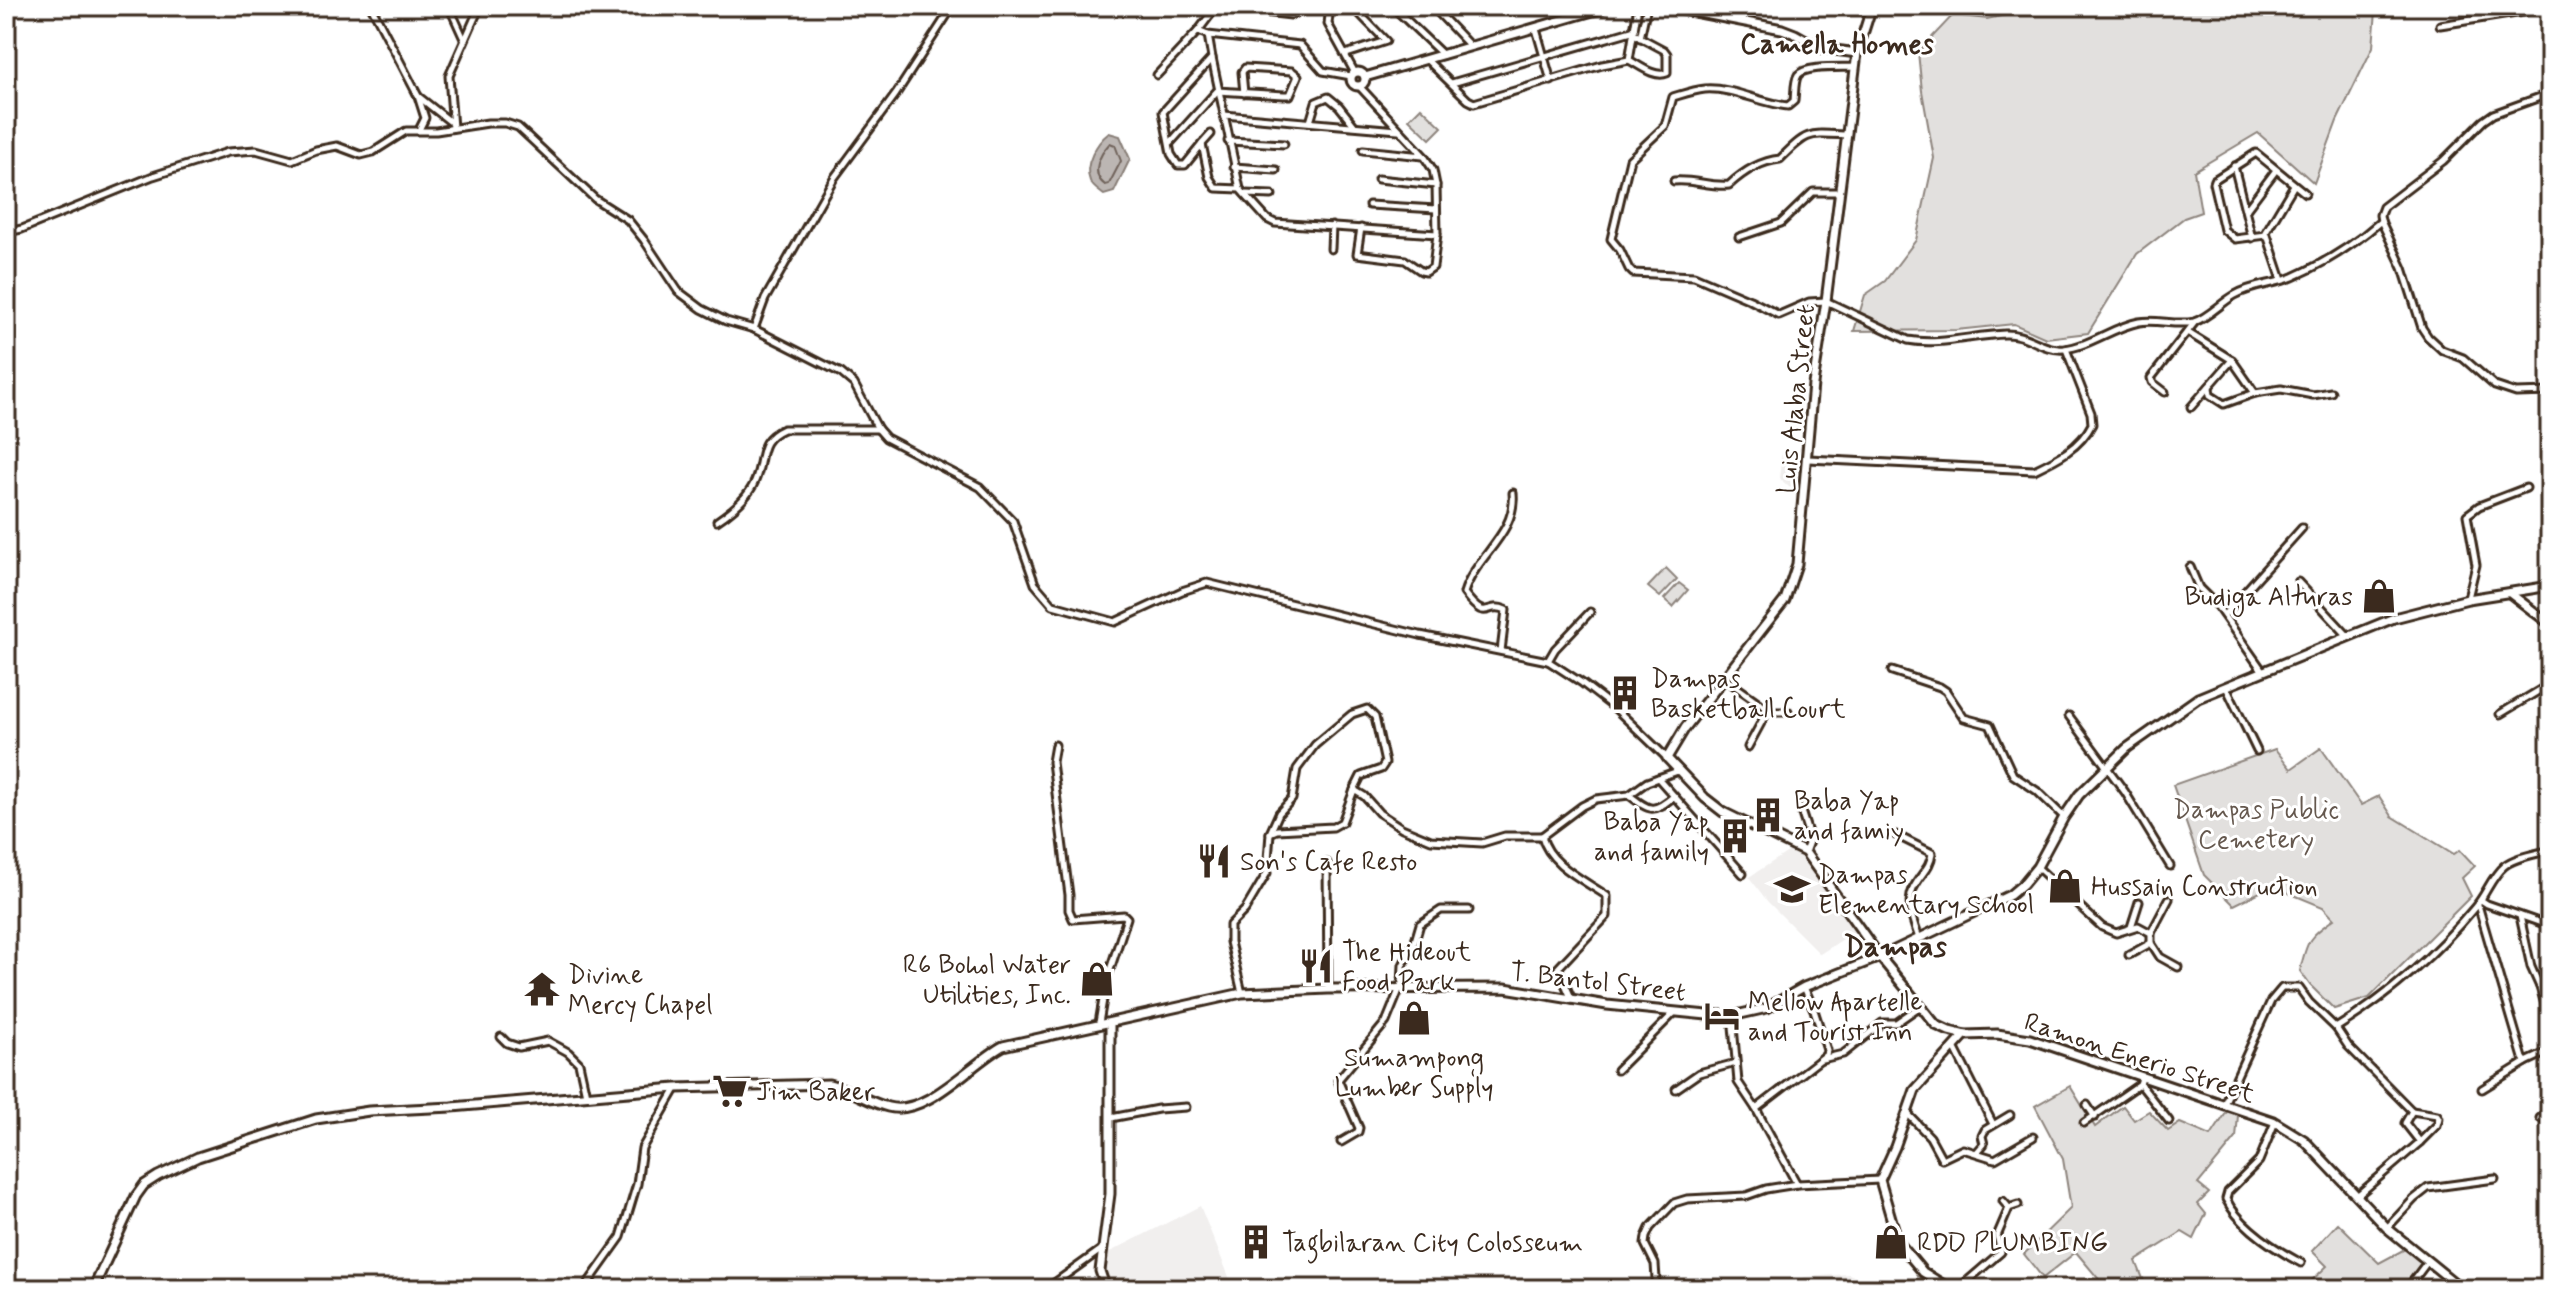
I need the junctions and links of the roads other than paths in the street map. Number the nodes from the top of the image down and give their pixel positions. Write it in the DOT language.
graph roads {
  1 [pos="371,6"];
  2 [pos="449,6"];
  3 [pos="480,6"];
  4 [pos="953,6"];
  5 [pos="1217,6"];
  6 [pos="1301,6"];
  7 [pos="1330,6"];
  8 [pos="1352,6"];
  9 [pos="1392,6"];
  10 [pos="1432,6"];
  11 [pos="1610,6"];
  12 [pos="1638,6"];
  13 [pos="1647,6"];
  14 [pos="1663,6"];
  15 [pos="1872,6"];
  16 [pos="2539,6"];
  17 [pos="2440,25"];
  18 [pos="1536,29"];
  19 [pos="1198,31"];
  20 [pos="1636,34"];
  21 [pos="1208,35"];
  22 [pos="464,39"];
  23 [pos="1471,46"];
  24 [pos="1857,53"];
  25 [pos="1346,54"];
  26 [pos="1443,55"];
  27 [pos="1545,55"];
  28 [pos="1212,58"];
  29 [pos="1427,60"];
  30 [pos="1629,60"];
  31 [pos="1855,67"];
  32 [pos="1353,74"];
  33 [pos="1157,75"];
  34 [pos="1365,77"];
  35 [pos="1551,81"];
  36 [pos="1452,83"];
  37 [pos="1359,86"];
  38 [pos="2550,90"];
  39 [pos="1217,91"];
  40 [pos="1244,93"];
  41 [pos="418,96"];
  42 [pos="1224,115"];
  43 [pos="425,118"];
  44 [pos="1310,122"];
  45 [pos="452,126"];
  46 [pos="1354,126"];
  47 [pos="418,131"];
  48 [pos="436,131"];
  49 [pos="1400,131"];
  50 [pos="1211,134"];
  51 [pos="1846,135"];
  52 [pos="1228,141"];
  53 [pos="1170,142"];
  54 [pos="1202,144"];
  55 [pos="1284,144"];
  56 [pos="1363,150"];
  57 [pos="1424,156"];
  58 [pos="2234,166"];
  59 [pos="1234,167"];
  60 [pos="1276,170"];
  61 [pos="2276,170"];
  62 [pos="1378,179"];
  63 [pos="1674,181"];
  64 [pos="1436,185"];
  65 [pos="2294,185"];
  66 [pos="1242,191"];
  67 [pos="1840,192"];
  68 [pos="2305,193"];
  69 [pos="1272,195"];
  70 [pos="1369,205"];
  71 [pos="1436,209"];
  72 [pos="2245,211"];
  73 [pos="2381,221"];
  74 [pos="1332,226"];
  75 [pos="1361,228"];
  76 [pos="6,232"];
  77 [pos="1437,234"];
  78 [pos="2266,235"];
  79 [pos="1739,237"];
  80 [pos="2252,238"];
  81 [pos="1331,249"];
  82 [pos="2282,280"];
  83 [pos="1826,301"];
  84 [pos="2196,321"];
  85 [pos="754,329"];
  86 [pos="2187,332"];
  87 [pos="2066,349"];
  88 [pos="2232,360"];
  89 [pos="2209,387"];
  90 [pos="2165,392"];
  91 [pos="2331,392"];
  92 [pos="2550,392"];
  93 [pos="2255,393"];
  94 [pos="2191,407"];
  95 [pos="878,429"];
  96 [pos="1808,459"];
  97 [pos="2526,488"];
  98 [pos="1513,493"];
  99 [pos="717,521"];
  100 [pos="2302,528"];
  101 [pos="2190,567"];
  102 [pos="2298,582"];
  103 [pos="2550,586"];
  104 [pos="2511,594"];
  105 [pos="2468,599"];
  106 [pos="1590,612"];
  107 [pos="2224,616"];
  108 [pos="2550,624"];
  109 [pos="2348,636"];
  110 [pos="1501,651"];
  111 [pos="1548,661"];
  112 [pos="2262,670"];
  113 [pos="1892,671"];
  114 [pos="1724,678"];
  115 [pos="2550,684"];
  116 [pos="2225,686"];
  117 [pos="1768,710"];
  118 [pos="1788,712"];
  119 [pos="2500,714"];
  120 [pos="2069,716"];
  121 [pos="1055,745"];
  122 [pos="1748,747"];
  123 [pos="2257,751"];
  124 [pos="1667,758"];
  125 [pos="2107,766"];
  126 [pos="1678,771"];
  127 [pos="1658,778"];
  128 [pos="1354,790"];
  129 [pos="1629,795"];
  130 [pos="1674,796"];
  131 [pos="1800,808"];
  132 [pos="2064,817"];
  133 [pos="1270,833"];
  134 [pos="1896,835"];
  135 [pos="1542,836"];
  136 [pos="2550,850"];
  137 [pos="1805,852"];
  138 [pos="1327,863"];
  139 [pos="2170,866"];
  140 [pos="2037,867"];
  141 [pos="1743,874"];
  142 [pos="2169,899"];
  143 [pos="2139,902"];
  144 [pos="2480,902"];
  145 [pos="1469,910"];
  146 [pos="2520,916"];
  147 [pos="2550,926"];
  148 [pos="2131,928"];
  149 [pos="2151,933"];
  150 [pos="1920,939"];
  151 [pos="2151,943"];
  152 [pos="2129,955"];
  153 [pos="1880,957"];
  154 [pos="2178,967"];
  155 [pos="2550,985"];
  156 [pos="1804,987"];
  157 [pos="2540,987"];
  158 [pos="1328,989"];
  159 [pos="1400,990"];
  160 [pos="1242,993"];
  161 [pos="1572,1000"];
  162 [pos="1919,1007"];
  163 [pos="1676,1011"];
  164 [pos="1732,1015"];
  165 [pos="2550,1022"];
  166 [pos="1099,1023"];
  167 [pos="1110,1023"];
  168 [pos="2336,1028"];
  169 [pos="1965,1035"];
  170 [pos="501,1037"];
  171 [pos="1954,1047"];
  172 [pos="2550,1051"];
  173 [pos="1822,1059"];
  174 [pos="2526,1062"];
  175 [pos="1736,1063"];
  176 [pos="1617,1070"];
  177 [pos="2141,1081"];
  178 [pos="676,1088"];
  179 [pos="1676,1089"];
  180 [pos="2482,1089"];
  181 [pos="586,1095"];
  182 [pos="2224,1104"];
  183 [pos="2087,1105"];
  184 [pos="1186,1107"];
  185 [pos="1756,1109"];
  186 [pos="2412,1111"];
  187 [pos="1908,1114"];
  188 [pos="2010,1115"];
  189 [pos="2095,1117"];
  190 [pos="1111,1118"];
  191 [pos="2540,1118"];
  192 [pos="2550,1120"];
  193 [pos="2169,1121"];
  194 [pos="2275,1122"];
  195 [pos="2084,1123"];
  196 [pos="1993,1124"];
  197 [pos="2033,1137"];
  198 [pos="1341,1142"];
  199 [pos="2420,1142"];
  200 [pos="1977,1152"];
  201 [pos="2495,1179"];
  202 [pos="1880,1180"];
  203 [pos="1797,1184"];
  204 [pos="2356,1197"];
  205 [pos="2003,1201"];
  206 [pos="2018,1205"];
  207 [pos="2009,1208"];
  208 [pos="2387,1228"];
  209 [pos="1102,1249"];
  210 [pos="2428,1261"];
  211 [pos="2301,1263"];
  212 [pos="1656,1279"];
  213 [pos="586,1286"];
  214 [pos="1367,1287"];
  215 [pos="93,1289"];
  216 [pos="596,1289"];
  217 [pos="1046,1289"];
  218 [pos="1106,1289"];
  219 [pos="1356,1289"];
  220 [pos="1950,1289"];
  221 [pos="1958,1289"];
  222 [pos="2407,1289"];
  223 [pos="2462,1289"];
  1 -- 41 [label="street"];
  2 -- 22 [label="street"];
  3 -- 22 [label="street"];
  4 -- 85 [label="street"];
  5 -- 6 [label="street"];
  5 -- 19 [label="street"];
  7 -- 25 [label="street"];
  8 -- 25 [label="street"];
  9 -- 26 [label="street"];
  10 -- 23 [label="street"];
  11 -- 18 [label="street"];
  12 -- 20 [label="street"];
  13 -- 20 [label="street"];
  14 -- 24 [label="street"];
  15 -- 24 [label="street, Luis Alaba Street"];
  16 -- 17 [label="street"];
  18 -- 23 [label="street"];
  18 -- 27 [label="street"];
  19 -- 21 [label="street"];
  19 -- 33 [label="street"];
  20 -- 27 [label="street"];
  20 -- 30 [label="street"];
  20 -- 30 [label="street"];
  21 -- 28 [label="street"];
  21 -- 32 [label="street"];
  22 -- 45 [label="street"];
  23 -- 26 [label="street"];
  24 -- 31 [label="street, Luis Alaba Street"];
  25 -- 32 [label="street"];
  26 -- 29 [label="street"];
  27 -- 35 [label="street"];
  27 -- 36 [label="street"];
  28 -- 39 [label="street"];
  28 -- 53 [label="street"];
  29 -- 34 [label="street"];
  29 -- 36 [label="street"];
  30 -- 35 [label="street"];
  31 -- 51 [label="street, Luis Alaba Street"];
  31 -- 83 [label="street"];
  32 -- 34 [label="street"];
  32 -- 37 [label="street"];
  34 -- 37 [label="street"];
  35 -- 36 [label="street"];
  37 -- 49 [label="street"];
  38 -- 73 [label="street"];
  39 -- 40 [label="street"];
  39 -- 42 [label="street"];
  39 -- 53 [label="street"];
  40 -- 40 [label="street"];
  41 -- 43 [label="street"];
  41 -- 45 [label="street"];
  42 -- 44 [label="street"];
  42 -- 52 [label="street"];
  43 -- 47 [label="street"];
  43 -- 48 [label="street"];
  44 -- 46 [label="street"];
  44 -- 46 [label="street"];
  45 -- 48 [label="street"];
  45 -- 85 [label="street"];
  46 -- 49 [label="street"];
  47 -- 48 [label="street"];
  47 -- 76 [label="street"];
  49 -- 57 [label="street"];
  50 -- 54 [label="street"];
  51 -- 63 [label="street"];
  51 -- 67 [label="street, Luis Alaba Street"];
  52 -- 55 [label="street"];
  52 -- 59 [label="street"];
  53 -- 54 [label="street"];
  54 -- 66 [label="street"];
  56 -- 57 [label="street"];
  57 -- 64 [label="street"];
  58 -- 61 [label="street"];
  58 -- 72 [label="street"];
  58 -- 80 [label="street"];
  59 -- 60 [label="street"];
  59 -- 66 [label="street"];
  61 -- 65 [label="street"];
  61 -- 72 [label="street"];
  62 -- 64 [label="street"];
  64 -- 71 [label="street"];
  65 -- 68 [label="street"];
  65 -- 78 [label="street"];
  66 -- 69 [label="street"];
  66 -- 74 [label="street"];
  67 -- 79 [label="street"];
  67 -- 83 [label="street, Luis Alaba Street"];
  70 -- 71 [label="street"];
  71 -- 77 [label="street"];
  72 -- 80 [label="street"];
  73 -- 82 [label="street"];
  73 -- 92 [label="street"];
  74 -- 75 [label="street"];
  74 -- 81 [label="street"];
  75 -- 77 [label="street"];
  75 -- 77 [label="street"];
  78 -- 80 [label="street"];
  78 -- 82 [label="street"];
  82 -- 84 [label="street"];
  83 -- 87 [label="street"];
  83 -- 96 [label="street, Luis Alaba Street"];
  84 -- 86 [label="street"];
  84 -- 87 [label="street"];
  85 -- 95 [label="street"];
  86 -- 88 [label="street"];
  86 -- 90 [label="street"];
  87 -- 96 [label="street"];
  88 -- 89 [label="street"];
  88 -- 93 [label="street"];
  89 -- 93 [label="street"];
  89 -- 94 [label="street"];
  91 -- 93 [label="street"];
  95 -- 99 [label="street"];
  95 -- 110 [label="street"];
  96 -- 114 [label="street, Luis Alaba Street"];
  97 -- 105 [label="street"];
  98 -- 110 [label="street"];
  100 -- 107 [label="street"];
  101 -- 107 [label="street"];
  102 -- 109 [label="street"];
  103 -- 104 [label="street, T. Bantol Street"];
  104 -- 105 [label="street, T. Bantol Street"];
  104 -- 108 [label="street"];
  105 -- 109 [label="street, T. Bantol Street"];
  106 -- 111 [label="street"];
  107 -- 112 [label="street"];
  109 -- 112 [label="street, T. Bantol Street"];
  110 -- 111 [label="street"];
  111 -- 124 [label="street"];
  112 -- 116 [label="street, T. Bantol Street"];
  113 -- 132 [label="street"];
  114 -- 117 [label="street"];
  114 -- 124 [label="street, Luis Alaba Street"];
  115 -- 119 [label="street"];
  116 -- 123 [label="street"];
  116 -- 125 [label="street, T. Bantol Street"];
  117 -- 118 [label="street"];
  117 -- 122 [label="street"];
  120 -- 125 [label="street"];
  121 -- 166 [label="street"];
  124 -- 126 [label="street, Ramon Enerio Street"];
  125 -- 132 [label="street, T. Bantol Street"];
  125 -- 139 [label="street"];
  126 -- 127 [label="street"];
  126 -- 137 [label="street, Ramon Enerio Street"];
  127 -- 129 [label="street"];
  127 -- 130 [label="street"];
  128 -- 133 [label="street"];
  128 -- 133 [label="street"];
  128 -- 135 [label="street"];
  129 -- 130 [label="street"];
  129 -- 135 [label="street"];
  130 -- 141 [label="street"];
  131 -- 137 [label="street"];
  132 -- 140 [label="street, T. Bantol Street"];
  133 -- 160 [label="street"];
  134 -- 150 [label="street"];
  135 -- 161 [label="street"];
  136 -- 144 [label="street"];
  137 -- 153 [label="street, Ramon Enerio Street"];
  138 -- 158 [label="street"];
  140 -- 148 [label="street"];
  140 -- 150 [label="street, T. Bantol Street"];
  142 -- 149 [label="street"];
  143 -- 148 [label="street"];
  144 -- 146 [label="street"];
  144 -- 168 [label="street"];
  144 -- 174 [label="street"];
  145 -- 159 [label="street"];
  146 -- 147 [label="street"];
  146 -- 157 [label="street"];
  148 -- 149 [label="street"];
  149 -- 151 [label="street"];
  150 -- 153 [label="street, T. Bantol Street"];
  151 -- 152 [label="street"];
  151 -- 154 [label="street"];
  153 -- 156 [label="street, T. Bantol Street"];
  153 -- 162 [label="street, Ramon Enerio Street"];
  155 -- 157 [label="street"];
  156 -- 164 [label="street, T. Bantol Street"];
  156 -- 173 [label="street"];
  157 -- 165 [label="street"];
  158 -- 159 [label="street, T. Bantol Street"];
  158 -- 160 [label="street, T. Bantol Street"];
  159 -- 161 [label="street, T. Bantol Street"];
  159 -- 198 [label="street"];
  160 -- 167 [label="street, T. Bantol Street"];
  161 -- 163 [label="street, T. Bantol Street"];
  162 -- 169 [label="street, Ramon Enerio Street"];
  162 -- 173 [label="street"];
  163 -- 164 [label="street, T. Bantol Street"];
  163 -- 176 [label="street"];
  164 -- 175 [label="street"];
  166 -- 167 [label="street, T. Bantol Street"];
  166 -- 178 [label="street, T. Bantol Street"];
  167 -- 190 [label="street"];
  168 -- 182 [label="street"];
  168 -- 186 [label="street"];
  169 -- 171 [label="street"];
  169 -- 177 [label="street, Ramon Enerio Street"];
  170 -- 181 [label="street"];
  171 -- 187 [label="street"];
  171 -- 196 [label="street"];
  172 -- 174 [label="street"];
  173 -- 185 [label="street"];
  174 -- 180 [label="street"];
  175 -- 179 [label="street"];
  175 -- 185 [label="street"];
  177 -- 182 [label="street, Ramon Enerio Street"];
  177 -- 189 [label="street"];
  177 -- 193 [label="street"];
  178 -- 181 [label="street, T. Bantol Street"];
  178 -- 213 [label="street"];
  181 -- 215 [label="street, T. Bantol Street"];
  182 -- 194 [label="street, Ramon Enerio Street"];
  183 -- 189 [label="street"];
  184 -- 190 [label="street"];
  185 -- 203 [label="street"];
  186 -- 199 [label="street"];
  186 -- 199 [label="street"];
  187 -- 200 [label="street"];
  187 -- 202 [label="street"];
  188 -- 196 [label="street"];
  189 -- 195 [label="street"];
  190 -- 209 [label="street"];
  191 -- 192 [label="street"];
  194 -- 204 [label="street, Ramon Enerio Street"];
  194 -- 211 [label="street"];
  196 -- 200 [label="street"];
  197 -- 200 [label="street"];
  199 -- 204 [label="street"];
  201 -- 208 [label="street"];
  202 -- 203 [label="street"];
  202 -- 220 [label="street"];
  203 -- 212 [label="street"];
  204 -- 208 [label="street, Ramon Enerio Street"];
  205 -- 207 [label="street"];
  206 -- 207 [label="street"];
  207 -- 221 [label="street"];
  208 -- 210 [label="street, Ramon Enerio Street"];
  209 -- 217 [label="street"];
  209 -- 218 [label="street"];
  210 -- 222 [label="street"];
  210 -- 223 [label="street, Ramon Enerio Street"];
  213 -- 216 [label="street"];
  214 -- 219 [label="street"];
}
